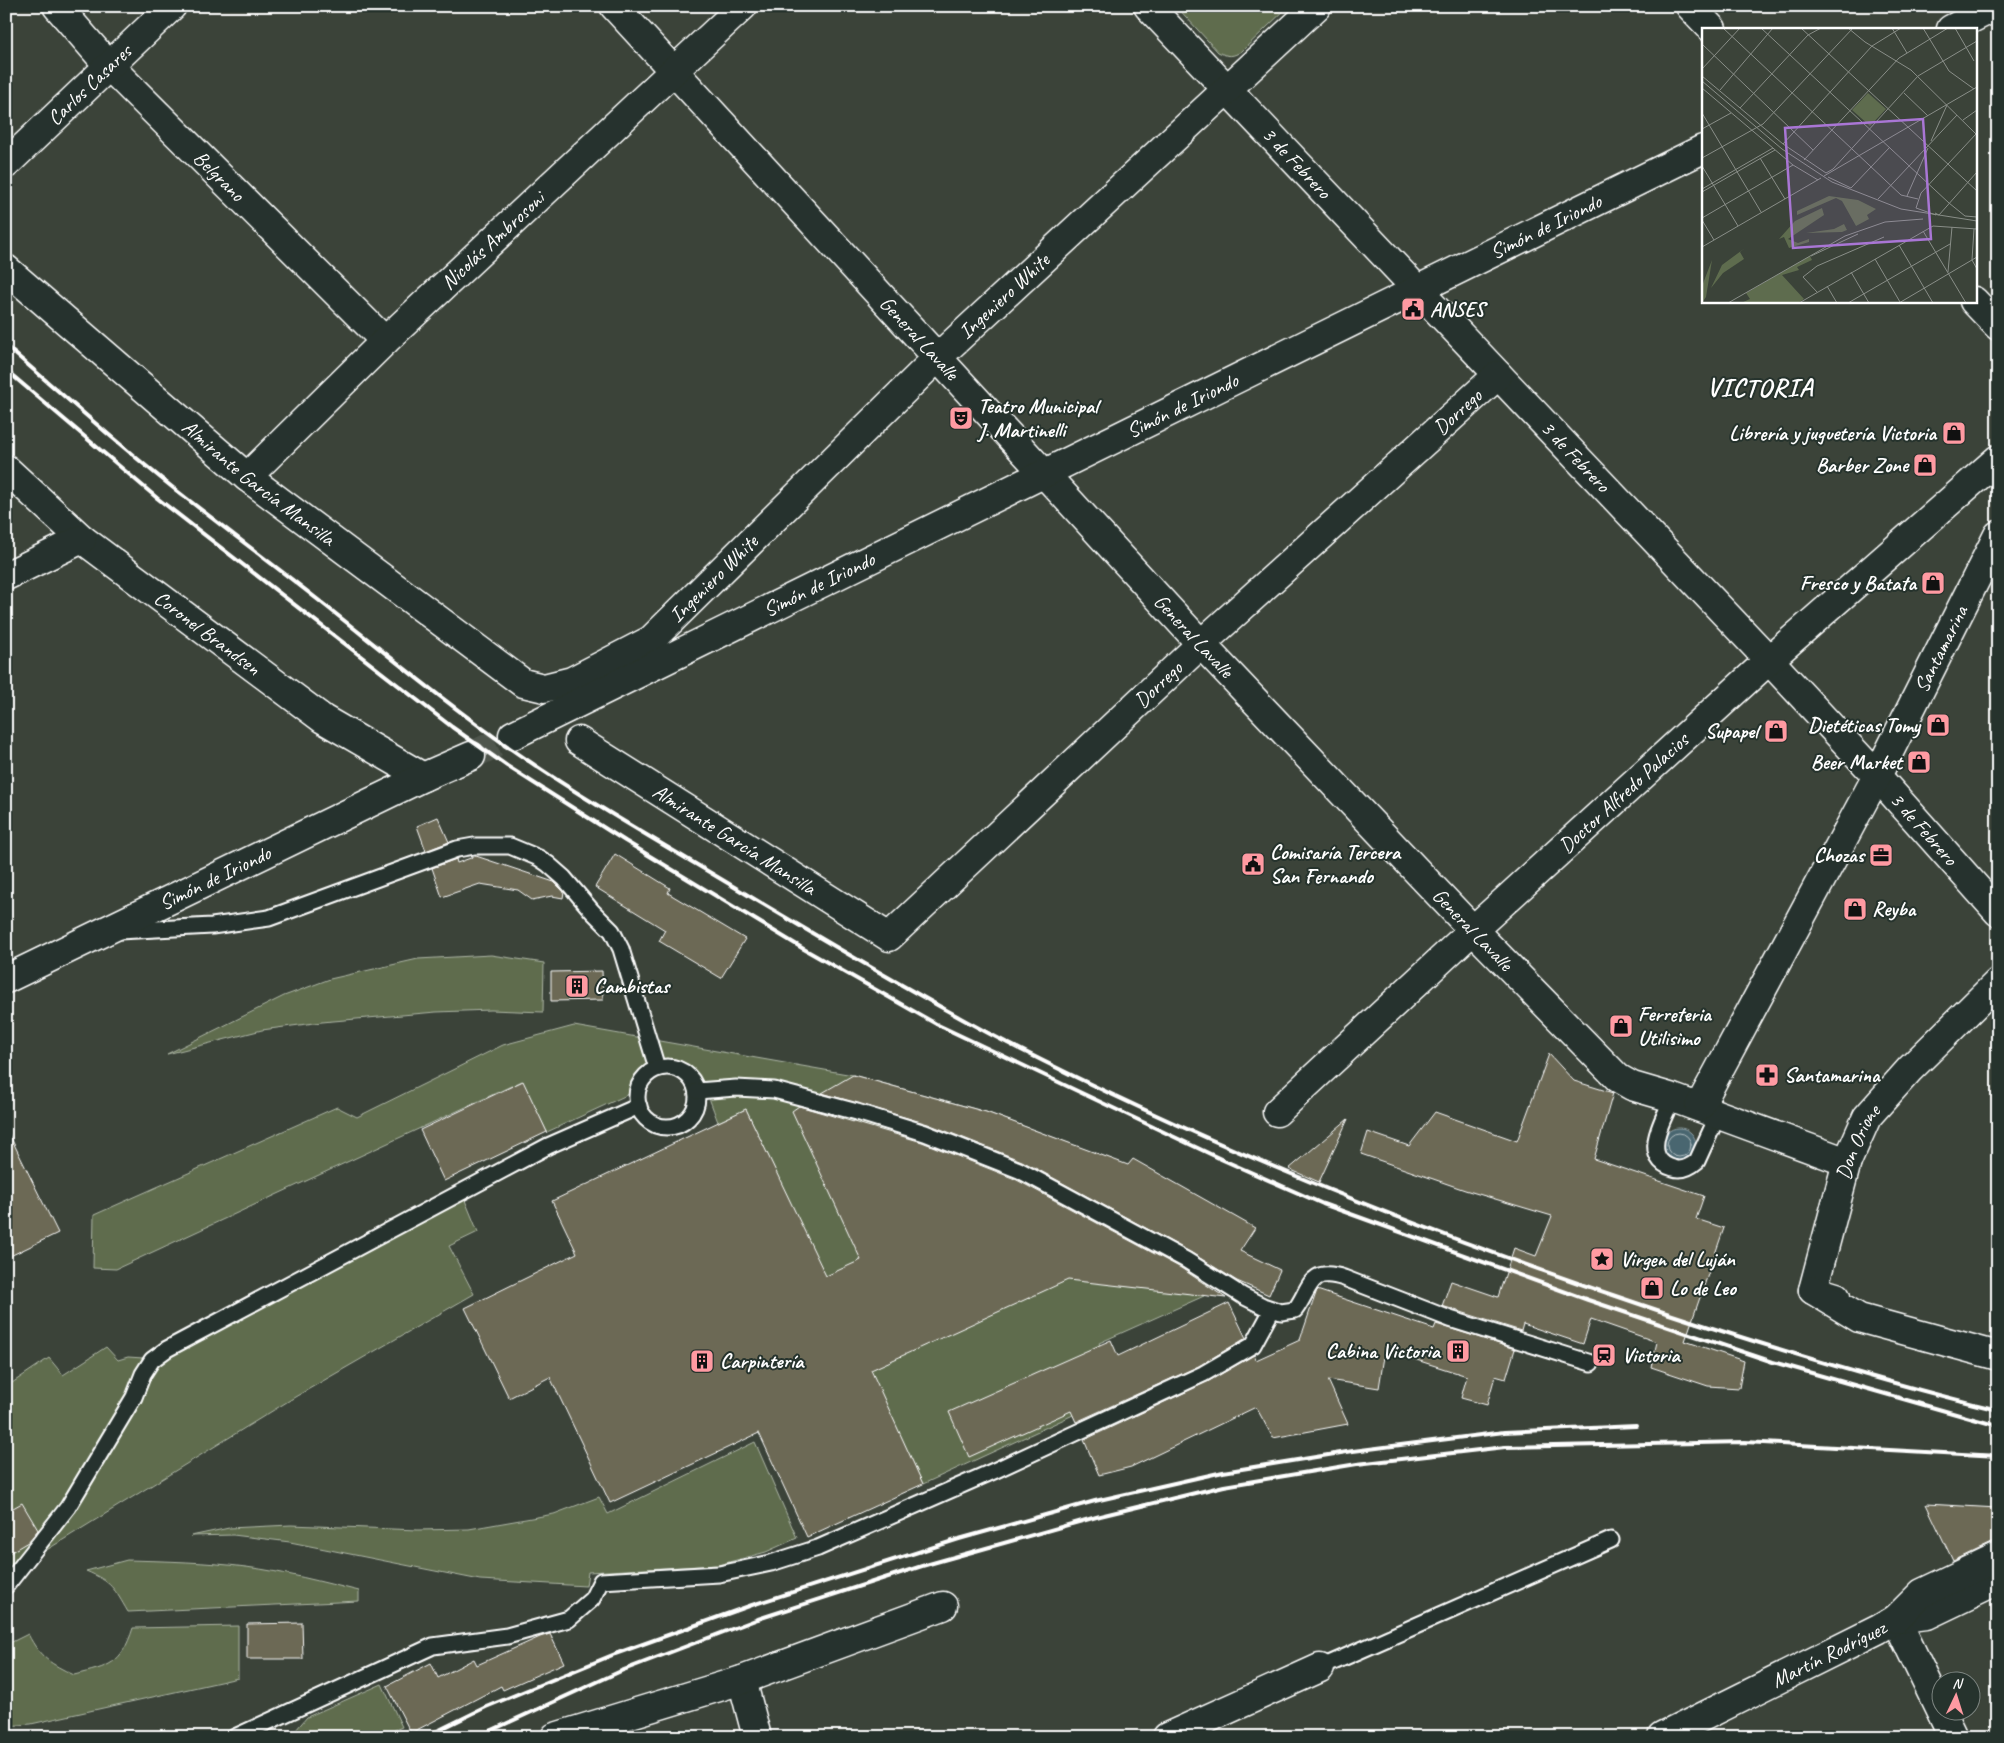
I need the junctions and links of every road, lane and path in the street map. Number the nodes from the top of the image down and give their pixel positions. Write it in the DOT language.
graph roads {
  1 [pos="57,6"];
  2 [pos="172,6"];
  3 [pos="614,6"];
  4 [pos="743,6"];
  5 [pos="1148,6"];
  6 [pos="1317,6"];
  7 [pos="1690,6"];
  8 [pos="1997,6"];
  9 [pos="1711,28"];
  10 [pos="1953,28"];
  11 [pos="109,66"];
  12 [pos="674,71"];
  13 [pos="1226,90"];
  14 [pos="1702,149"];
  15 [pos="6,164"];
  16 [pos="6,269"];
  17 [pos="1417,289"];
  18 [pos="1975,302"];
  19 [pos="1998,326"];
  20 [pos="386,341"];
  21 [pos="938,358"];
  22 [pos="1498,375"];
  23 [pos="1998,459"];
  24 [pos="6,469"];
  25 [pos="1044,474"];
  26 [pos="247,477"];
  27 [pos="1998,535"];
  28 [pos="82,538"];
  29 [pos="6,576"];
  30 [pos="1200,644"];
  31 [pos="657,650"];
  32 [pos="1769,660"];
  33 [pos="523,683"];
  34 [pos="513,735"];
  35 [pos="579,742"];
  36 [pos="471,756"];
  37 [pos="1877,776"];
  38 [pos="423,777"];
  39 [pos="1998,912"];
  40 [pos="1473,930"];
  41 [pos="102,932"];
  42 [pos="889,937"];
  43 [pos="6,979"];
  44 [pos="1998,982"];
  45 [pos="657,1068"];
  46 [pos="697,1092"];
  47 [pos="1673,1098"];
  48 [pos="638,1106"];
  49 [pos="1709,1111"];
  50 [pos="1277,1112"];
  51 [pos="1846,1162"];
  52 [pos="1813,1290"];
  53 [pos="1272,1310"];
  54 [pos="1998,1345"];
  55 [pos="1998,1356"];
  56 [pos="1591,1363"];
  57 [pos="1611,1540"];
  58 [pos="1998,1556"];
  59 [pos="1998,1581"];
  60 [pos="6,1586"];
  61 [pos="943,1606"];
  62 [pos="1896,1619"];
  63 [pos="1320,1668"];
  64 [pos="742,1680"];
  65 [pos="235,1737"];
  66 [pos="555,1737"];
  67 [pos="757,1737"];
  68 [pos="1167,1737"];
  69 [pos="1662,1737"];
  70 [pos="1953,1737"];
  1 -- 11 [label="street, Belgrano"];
  2 -- 11 [label="street, Carlos Casares"];
  3 -- 12 [label="street, General Lavalle"];
  4 -- 12 [label="street, Nicolás Ambrosoni"];
  5 -- 13 [label="street, 3 de Febrero"];
  6 -- 13 [label="street, Ingeniero White"];
  7 -- 9 [label="street"];
  8 -- 10 [label="street"];
  11 -- 15 [label="street, Carlos Casares"];
  11 -- 20 [label="street, Belgrano"];
  12 -- 20 [label="street, Nicolás Ambrosoni"];
  12 -- 21 [label="street, General Lavalle"];
  13 -- 17 [label="street, 3 de Febrero"];
  13 -- 21 [label="street, Ingeniero White"];
  14 -- 17 [label="street, Simón de Iriondo"];
  16 -- 26 [label="street, Almirante García Mansilla"];
  17 -- 22 [label="street, 3 de Febrero"];
  17 -- 25 [label="street, Simón de Iriondo"];
  18 -- 19 [label="street"];
  20 -- 26 [label="street, Nicolás Ambrosoni"];
  21 -- 25 [label="street, General Lavalle"];
  21 -- 31 [label="street, Ingeniero White"];
  22 -- 30 [label="street, Dorrego"];
  22 -- 32 [label="street, 3 de Febrero"];
  23 -- 32 [label="street, Doctor Alfredo Palacios"];
  24 -- 28 [label="street, Coronel Brandsen"];
  25 -- 30 [label="street, General Lavalle"];
  25 -- 31 [label="street, Simón de Iriondo"];
  26 -- 33 [label="street, Almirante García Mansilla"];
  27 -- 37 [label="street, Santamarina"];
  28 -- 29 [label="street"];
  28 -- 38 [label="street, Coronel Brandsen"];
  30 -- 40 [label="street, General Lavalle"];
  30 -- 42 [label="street, Dorrego"];
  31 -- 33 [label="street, Simón de Iriondo"];
  31 -- 34 [label="street"];
  32 -- 37 [label="street, 3 de Febrero"];
  32 -- 40 [label="street, Doctor Alfredo Palacios"];
  35 -- 42 [label="street, Almirante García Mansilla"];
  36 -- 38 [label="street, Simón de Iriondo"];
  37 -- 39 [label="street, 3 de Febrero"];
  37 -- 49 [label="street, Santamarina"];
  38 -- 41 [label="street, Simón de Iriondo"];
  40 -- 47 [label="street, General Lavalle"];
  40 -- 50 [label="street, Doctor Alfredo Palacios"];
  41 -- 43 [label="street, Simón de Iriondo"];
  41 -- 45 [label="lane"];
  44 -- 51 [label="street, Don Orione"];
  45 -- 46 [label="lane"];
  45 -- 48 [label="lane"];
  46 -- 48 [label="lane"];
  46 -- 53 [label="lane"];
  47 -- 49 [label="street, General Lavalle"];
  47 -- 49 [label="lane"];
  48 -- 60 [label="lane"];
  49 -- 51 [label="street, General Lavalle"];
  51 -- 52 [label="street, Don Orione"];
  52 -- 54 [label="street"];
  52 -- 55 [label="street"];
  53 -- 56 [label="lane"];
  53 -- 65 [label="lane"];
  57 -- 63 [label="lane"];
  58 -- 62 [label="street"];
  59 -- 62 [label="street, Martín Rodríguez"];
  61 -- 64 [label="street"];
  62 -- 69 [label="street, Martín Rodríguez"];
  62 -- 70 [label="street"];
  63 -- 68 [label="street"];
  64 -- 66 [label="street"];
  64 -- 67 [label="street"];
}
